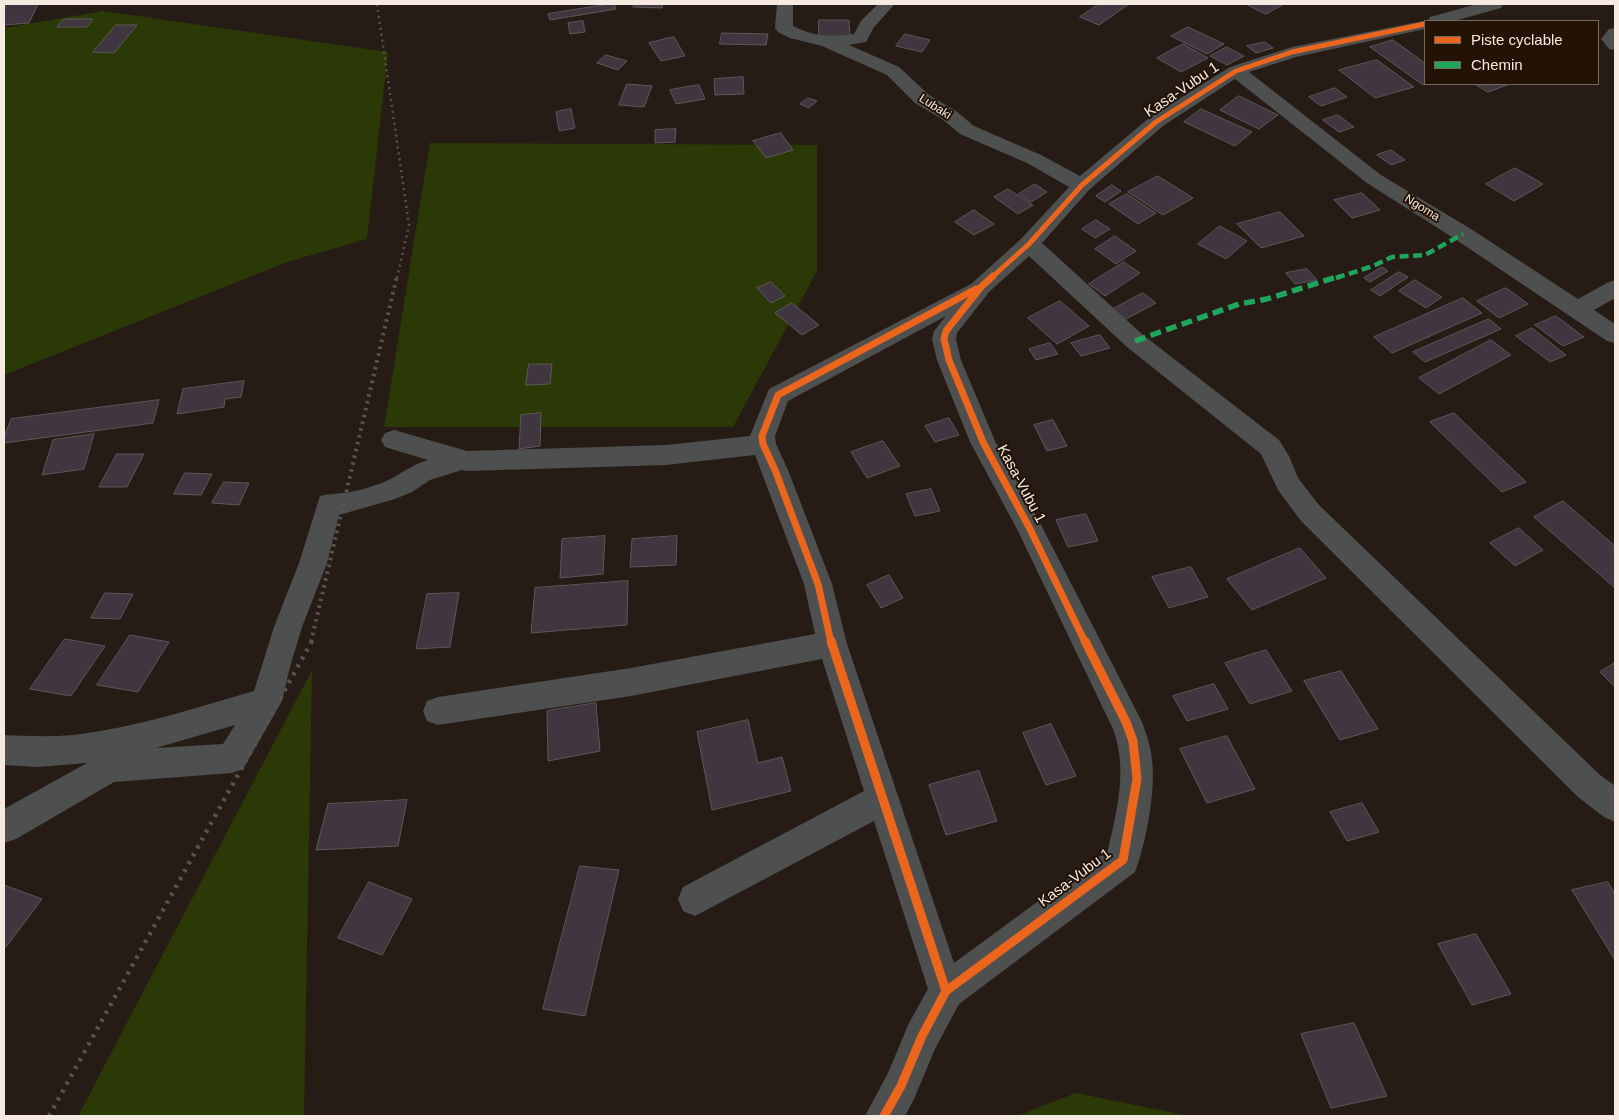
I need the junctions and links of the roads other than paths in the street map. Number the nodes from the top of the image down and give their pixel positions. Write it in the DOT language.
graph roads {
  1 [pos="785,4"];
  2 [pos="886,4"];
  3 [pos="1495,4"];
  4 [pos="1439,20"];
  5 [pos="1424,24"];
  6 [pos="1615,33"];
  7 [pos="828,42"];
  8 [pos="1615,45"];
  9 [pos="1236,71"];
  10 [pos="1082,185"];
  11 [pos="1029,244"];
  12 [pos="981,287"];
  13 [pos="1615,288"];
  14 [pos="1579,309"];
  15 [pos="1615,335"];
  16 [pos="394,440"];
  17 [pos="763,444"];
  18 [pos="461,460"];
  19 [pos="832,644"];
  20 [pos="266,701"];
  21 [pos="438,711"];
  22 [pos="4,750"];
  23 [pos="884,798"];
  24 [pos="1615,806"];
  25 [pos="4,827"];
  26 [pos="695,899"];
  27 [pos="946,991"];
  28 [pos="884,1116"];
  1 -- 7 [label="street, Lubaki"];
  2 -- 7 [label="street"];
  3 -- 4 [label="street"];
  5 -- 9 [label="street, Kasa-Vubu 1"];
  6 -- 8 [label="street"];
  7 -- 10 [label="street, Lubaki"];
  9 -- 10 [label="street, Kasa-Vubu 1"];
  9 -- 14 [label="street, Ngoma"];
  10 -- 11 [label="street, Kasa-Vubu 1"];
  11 -- 12 [label="street, Kasa-Vubu 1"];
  11 -- 24 [label="street"];
  12 -- 17 [label="street"];
  12 -- 27 [label="street, Kasa-Vubu 1"];
  13 -- 14 [label="street"];
  14 -- 15 [label="street, Ngoma"];
  16 -- 18 [label="street"];
  17 -- 18 [label="street"];
  17 -- 19 [label="street"];
  18 -- 20 [label="street"];
  19 -- 21 [label="street"];
  19 -- 23 [label="street"];
  20 -- 22 [label="street"];
  20 -- 25 [label="street"];
  23 -- 26 [label="street"];
  23 -- 27 [label="street"];
  27 -- 28 [label="street, Kasa-Vubu 1"];
}
